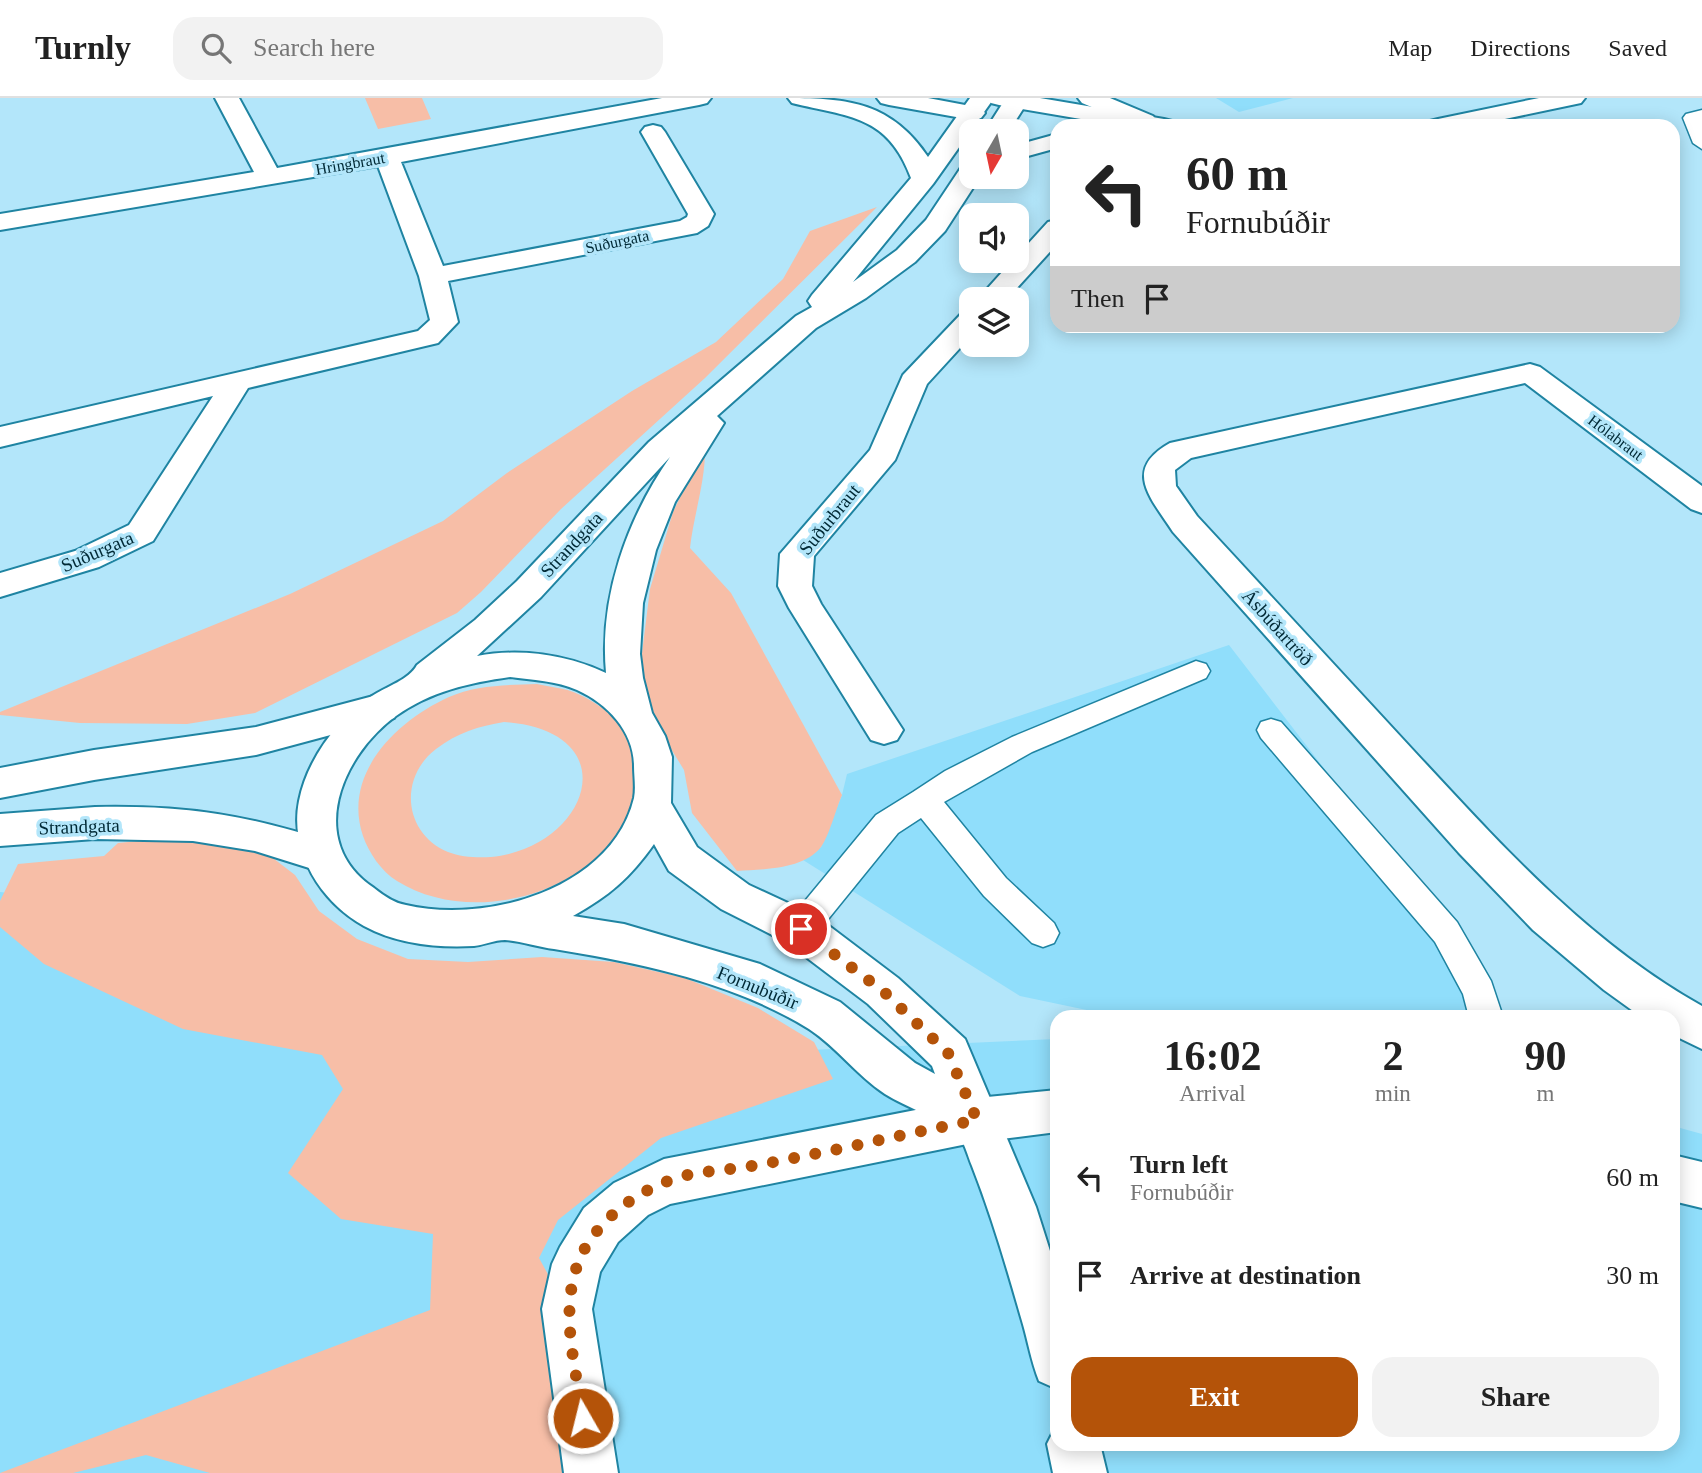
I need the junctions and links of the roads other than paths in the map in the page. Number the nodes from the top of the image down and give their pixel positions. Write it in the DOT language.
graph roads {
  1 [pos="227,98"];
  2 [pos="699,98"];
  3 [pos="800,98"];
  4 [pos="889,98"];
  5 [pos="1090,98"];
  6 [pos="1573,98"];
  7 [pos="977,105"];
  8 [pos="1007,109"];
  9 [pos="1702,115"];
  10 [pos="1113,119"];
  11 [pos="1145,119"];
  12 [pos="1472,119"];
  13 [pos="1050,124"];
  14 [pos="653,132"];
  15 [pos="1050,143"];
  16 [pos="1702,143"];
  17 [pos="1029,149"];
  18 [pos="387,157"];
  19 [pos="269,176"];
  20 [pos="924,179"];
  21 [pos="962,189"];
  22 [pos="0,222"];
  23 [pos="1050,236"];
  24 [pos="433,276"];
  25 [pos="1003,287"];
  26 [pos="806,322"];
  27 [pos="959,333"];
  28 [pos="1530,373"];
  29 [pos="239,381"];
  30 [pos="728,391"];
  31 [pos="0,437"];
  32 [pos="1702,502"];
  33 [pos="0,586"];
  34 [pos="1196,671"];
  35 [pos="395,699"];
  36 [pos="634,714"];
  37 [pos="884,730"];
  38 [pos="1271,730"];
  39 [pos="0,783"];
  40 [pos="924,800"];
  41 [pos="652,805"];
  42 [pos="0,830"];
  43 [pos="322,856"];
  44 [pos="510,924"];
  45 [pos="801,929"];
  46 [pos="1042,933"];
  47 [pos="1484,1010"];
  48 [pos="1669,1010"];
  49 [pos="1680,1016"];
  50 [pos="1702,1029"];
  51 [pos="1050,1112"];
  52 [pos="977,1120"];
  53 [pos="1680,1180"];
  54 [pos="1702,1185"];
  55 [pos="1050,1332"];
  56 [pos="1075,1451"];
  57 [pos="591,1473"];
  58 [pos="1080,1473"];
  1 -- 19 [label="street"];
  2 -- 18 [label="street, Hringbraut"];
  3 -- 20 [label="street"];
  4 -- 7 [label="street"];
  5 -- 11 [label="street"];
  6 -- 12 [label="street"];
  7 -- 8 [label="street"];
  7 -- 20 [label="street, Strandgata"];
  8 -- 10 [label="street"];
  8 -- 13 [label="street"];
  9 -- 16 [label="lane"];
  14 -- 24 [label="street, Suðurgata"];
  15 -- 17 [label="street"];
  18 -- 19 [label="street, Hringbraut"];
  18 -- 24 [label="street"];
  19 -- 22 [label="street, Hringbraut"];
  20 -- 26 [label="street, Strandgata"];
  21 -- 26 [label="street, Strandgata"];
  23 -- 25 [label="street"];
  24 -- 29 [label="street"];
  26 -- 30 [label="street, Strandgata"];
  27 -- 37 [label="street, Suðurbraut"];
  28 -- 32 [label="street, Hólabraut"];
  28 -- 48 [label="street, Ásbúðartröð"];
  29 -- 31 [label="street"];
  29 -- 33 [label="street, Suðurgata"];
  30 -- 35 [label="street, Strandgata"];
  30 -- 36 [label="street, Strandgata"];
  34 -- 40 [label="lane"];
  35 -- 36 [label="street"];
  35 -- 39 [label="street, Strandgata"];
  35 -- 43 [label="street"];
  36 -- 41 [label="street"];
  38 -- 47 [label="lane"];
  40 -- 45 [label="lane"];
  40 -- 46 [label="lane"];
  41 -- 44 [label="street"];
  41 -- 45 [label="street"];
  42 -- 43 [label="street, Strandgata"];
  43 -- 44 [label="street"];
  44 -- 52 [label="street, Fornubúðir"];
  45 -- 52 [label="street"];
  49 -- 50 [label="street, Ásbúðartröð"];
  51 -- 52 [label="street"];
  52 -- 55 [label="street"];
  52 -- 57 [label="street"];
  53 -- 54 [label="street"];
  56 -- 58 [label="street"];
}
